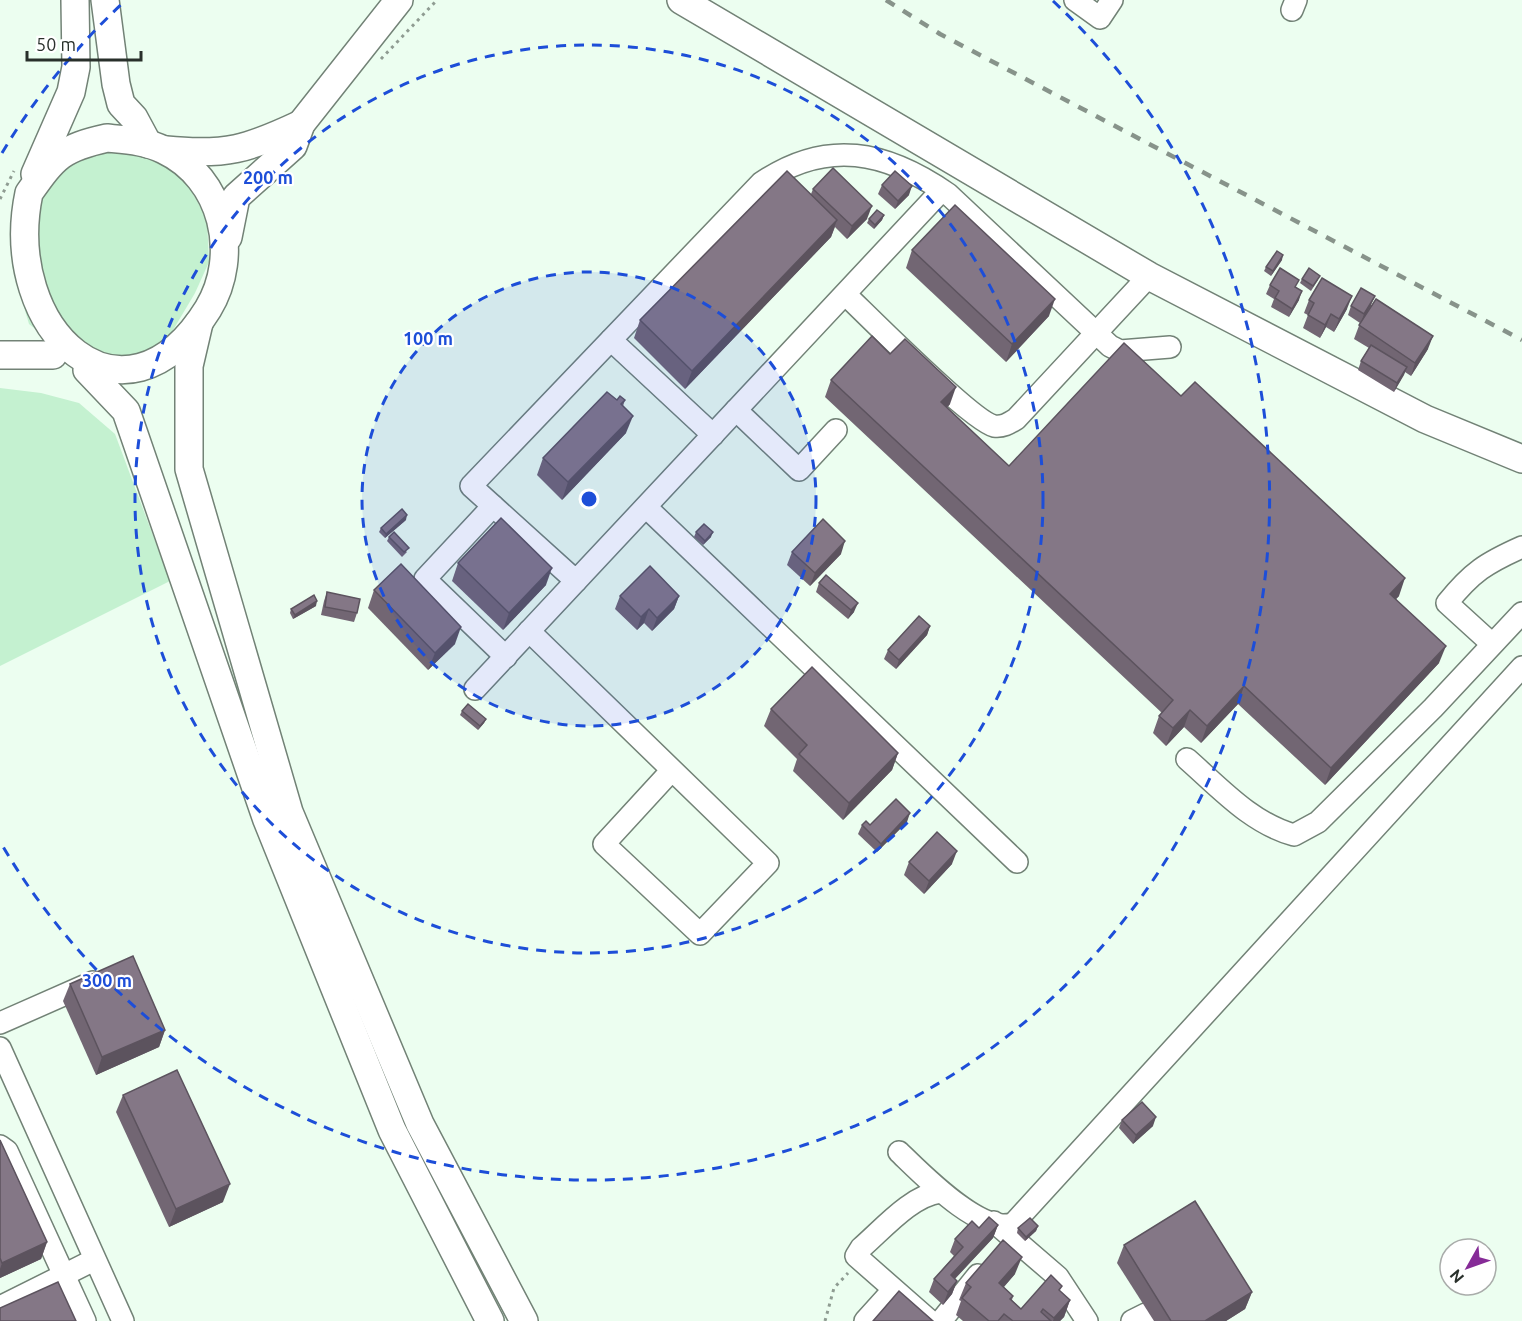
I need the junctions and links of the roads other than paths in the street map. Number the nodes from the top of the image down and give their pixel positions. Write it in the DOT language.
graph roads {
  1 [pos="75,0"];
  2 [pos="105,0"];
  3 [pos="399,0"];
  4 [pos="681,0"];
  5 [pos="1075,0"];
  6 [pos="1112,0"];
  7 [pos="302,124"];
  8 [pos="156,147"];
  9 [pos="942,190"];
  10 [pos="12,200"];
  11 [pos="225,252"];
  12 [pos="1,256"];
  13 [pos="1149,276"];
  14 [pos="846,295"];
  15 [pos="199,324"];
  16 [pos="28,333"];
  17 [pos="1097,334"];
  18 [pos="611,340"];
  19 [pos="1170,347"];
  20 [pos="53,355"];
  21 [pos="0,356"];
  22 [pos="87,370"];
  23 [pos="736,411"];
  24 [pos="836,430"];
  25 [pos="713,435"];
  26 [pos="1522,459"];
  27 [pos="493,506"];
  28 [pos="646,507"];
  29 [pos="1522,547"];
  30 [pos="576,582"];
  31 [pos="1522,613"];
  32 [pos="529,632"];
  33 [pos="1492,644"];
  34 [pos="506,657"];
  35 [pos="1522,667"];
  36 [pos="475,689"];
  37 [pos="1186,759"];
  38 [pos="672,770"];
  39 [pos="1017,862"];
  40 [pos="113,973"];
  41 [pos="0,1023"];
  42 [pos="0,1048"];
  43 [pos="8,1084"];
  44 [pos="0,1146"];
  45 [pos="899,1152"];
  46 [pos="940,1191"];
  47 [pos="994,1222"];
  48 [pos="1010,1236"];
  49 [pos="94,1260"];
  50 [pos="64,1275"];
  51 [pos="893,1290"];
  52 [pos="0,1307"];
  53 [pos="1084,1320"];
  54 [pos="85,1321"];
  55 [pos="123,1321"];
  56 [pos="490,1321"];
  57 [pos="524,1321"];
  58 [pos="865,1321"];
  59 [pos="930,1321"];
  60 [pos="941,1321"];
  1 -- 10 [label="main road"];
  2 -- 8 [label="main road"];
  3 -- 7 [label="main road"];
  4 -- 13 [label="main road"];
  5 -- 6 [label="street"];
  7 -- 8 [label="main road"];
  7 -- 11 [label="main road"];
  8 -- 10 [label="main road"];
  8 -- 11 [label="main road"];
  9 -- 14 [label="street"];
  9 -- 17 [label="street"];
  9 -- 18 [label="street"];
  10 -- 12 [label="main road"];
  11 -- 15 [label="main road"];
  13 -- 17 [label="street"];
  13 -- 26 [label="main road"];
  14 -- 17 [label="street"];
  14 -- 23 [label="street"];
  15 -- 22 [label="main road"];
  15 -- 57 [label="main road"];
  16 -- 20 [label="main road"];
  17 -- 19 [label="street"];
  18 -- 25 [label="street"];
  18 -- 27 [label="street"];
  20 -- 21 [label="main road"];
  20 -- 22 [label="main road"];
  22 -- 56 [label="main road"];
  23 -- 24 [label="street"];
  23 -- 25 [label="street"];
  25 -- 28 [label="street"];
  27 -- 30 [label="street"];
  27 -- 34 [label="street"];
  28 -- 30 [label="street"];
  28 -- 39 [label="street"];
  29 -- 33 [label="street"];
  30 -- 32 [label="street"];
  31 -- 33 [label="street"];
  32 -- 34 [label="street"];
  32 -- 38 [label="street"];
  33 -- 37 [label="street"];
  34 -- 36 [label="street"];
  35 -- 47 [label="street"];
  38 -- 38 [label="street"];
  40 -- 41 [label="street"];
  42 -- 43 [label="street"];
  43 -- 49 [label="street"];
  44 -- 50 [label="street"];
  45 -- 46 [label="street"];
  46 -- 47 [label="street"];
  46 -- 51 [label="street"];
  47 -- 48 [label="street"];
  48 -- 53 [label="street"];
  48 -- 60 [label="street"];
  49 -- 50 [label="street"];
  49 -- 55 [label="street"];
  50 -- 52 [label="street"];
  50 -- 54 [label="street"];
  51 -- 58 [label="street"];
  51 -- 59 [label="street"];
}
